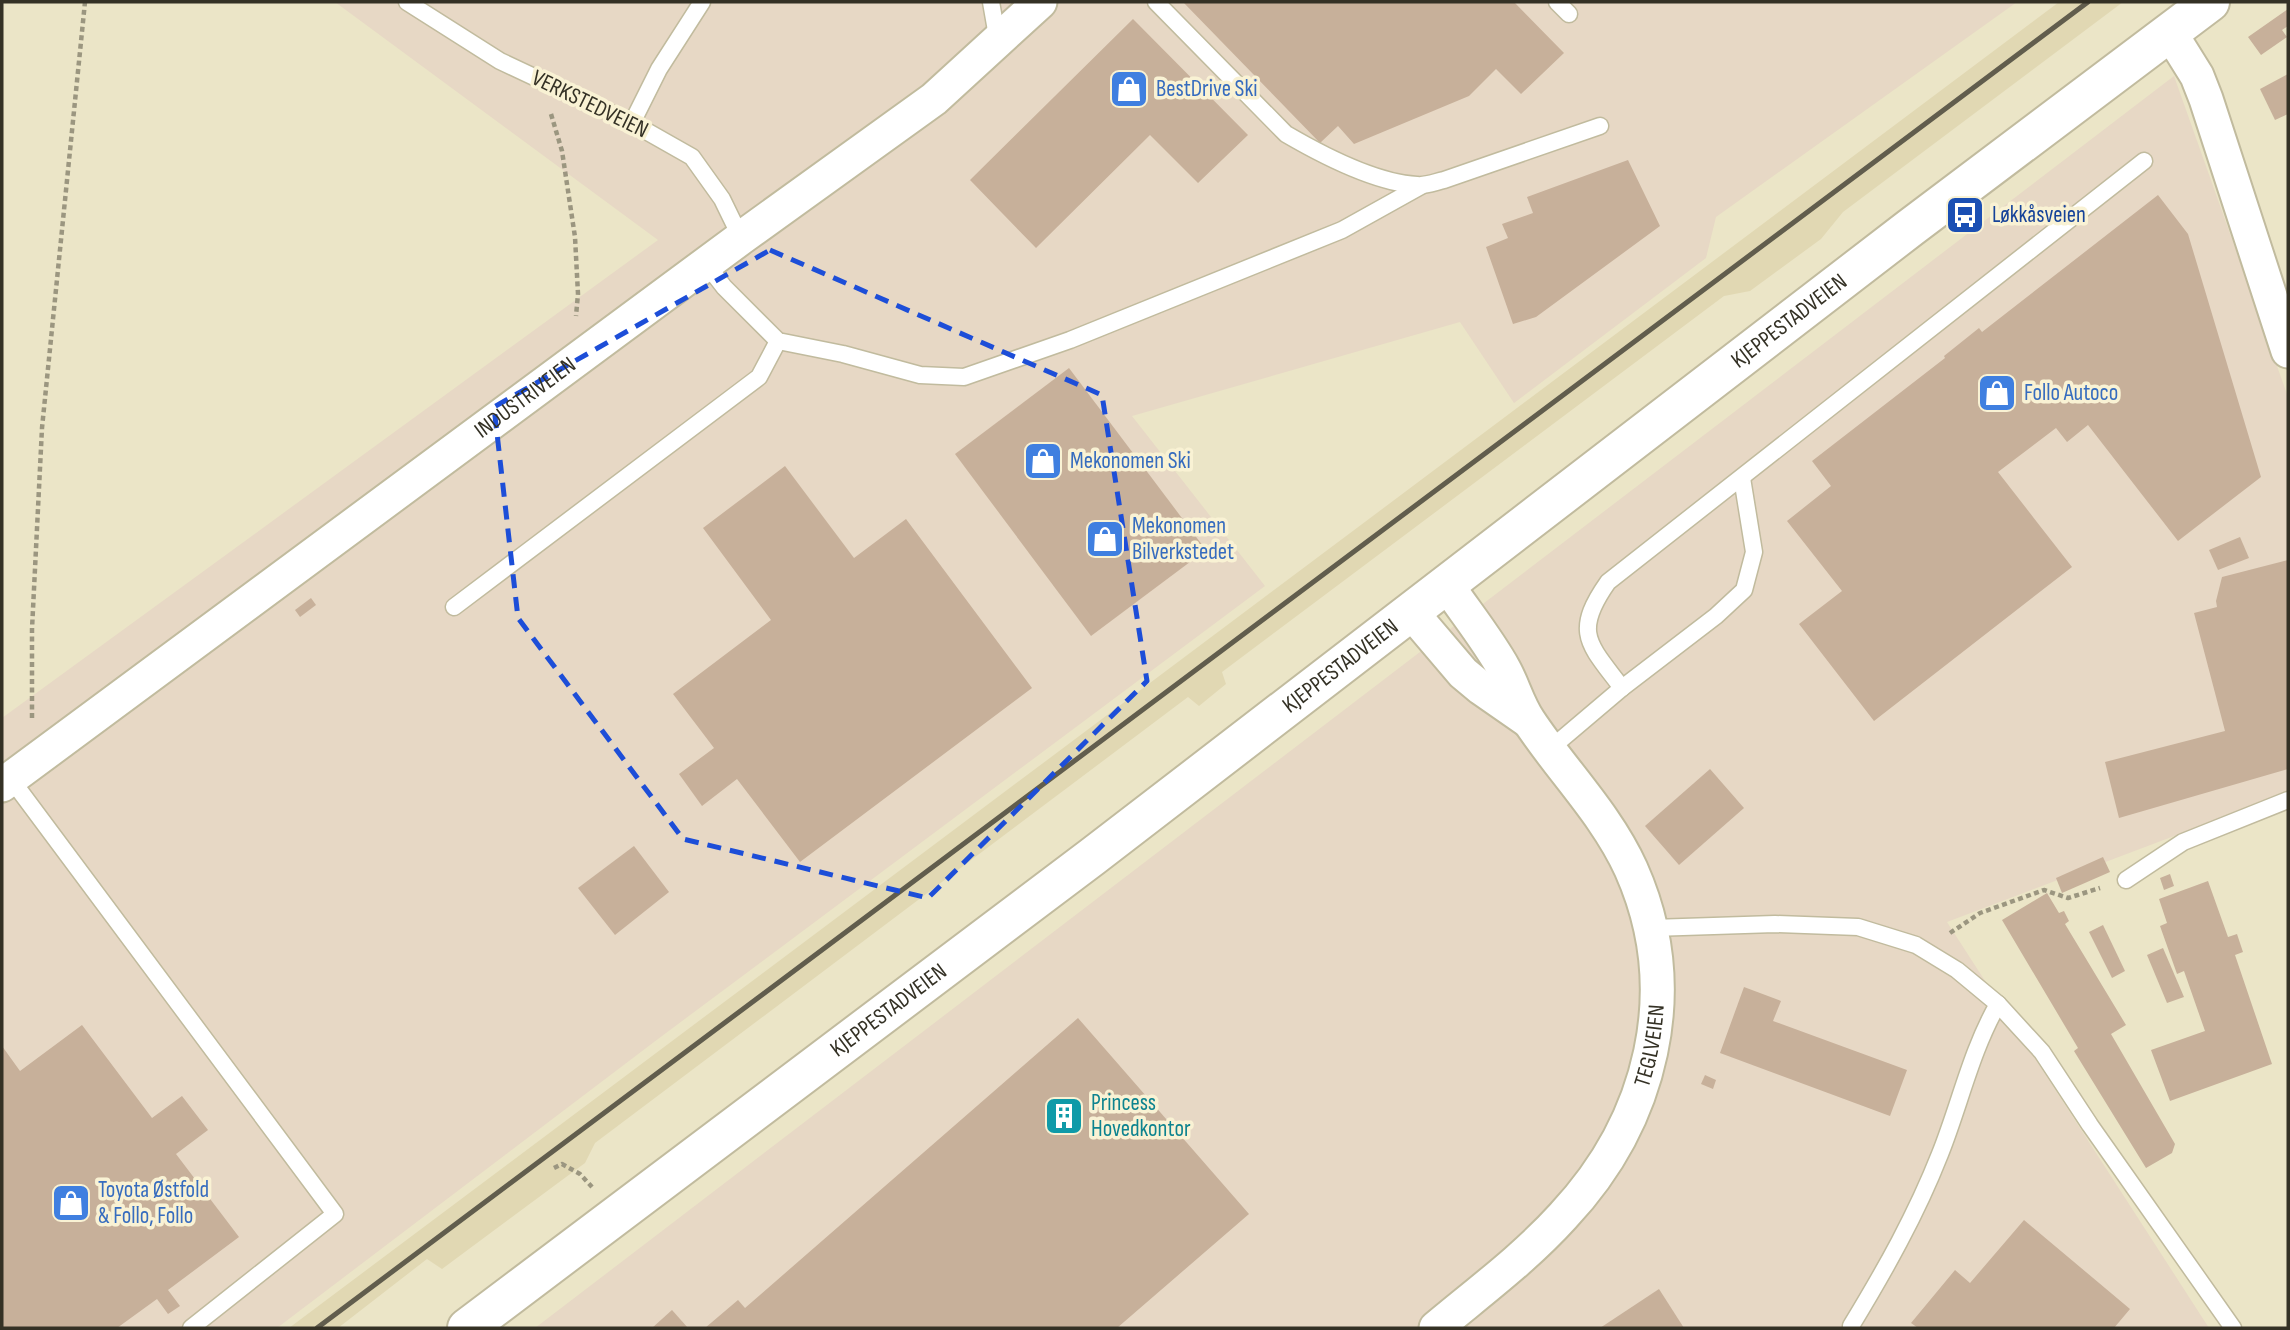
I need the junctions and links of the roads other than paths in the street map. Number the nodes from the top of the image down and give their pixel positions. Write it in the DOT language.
graph roads {
  1 [pos="407,2"];
  2 [pos="702,2"];
  3 [pos="990,2"];
  4 [pos="1040,2"];
  5 [pos="1156,2"];
  6 [pos="2210,2"];
  7 [pos="2169,31"];
  8 [pos="998,42"];
  9 [pos="632,123"];
  10 [pos="1600,126"];
  11 [pos="2144,161"];
  12 [pos="1421,186"];
  13 [pos="741,238"];
  14 [pos="707,265"];
  15 [pos="778,341"];
  16 [pos="2288,351"];
  17 [pos="1742,478"];
  18 [pos="1447,585"];
  19 [pos="454,607"];
  20 [pos="1412,613"];
  21 [pos="1622,688"];
  22 [pos="1527,720"];
  23 [pos="1550,749"];
  24 [pos="6,782"];
  25 [pos="2288,800"];
  26 [pos="2126,880"];
  27 [pos="1652,928"];
  28 [pos="1997,1004"];
  29 [pos="1851,1326"];
  30 [pos="191,1328"];
  31 [pos="467,1328"];
  32 [pos="1436,1328"];
  33 [pos="2233,1328"];
  1 -- 9 [label="lane, VERKSTEDVEIEN"];
  2 -- 9 [label="lane"];
  3 -- 8 [label="lane"];
  4 -- 8 [label="street, INDUSTRIVEIEN"];
  5 -- 12 [label="lane"];
  6 -- 7 [label="main road, KJEPPESTADVEIEN"];
  7 -- 16 [label="street"];
  7 -- 18 [label="main road, KJEPPESTADVEIEN"];
  8 -- 13 [label="street, INDUSTRIVEIEN"];
  9 -- 13 [label="lane, VERKSTEDVEIEN"];
  10 -- 12 [label="lane"];
  11 -- 17 [label="lane"];
  12 -- 15 [label="lane"];
  13 -- 14 [label="street, INDUSTRIVEIEN"];
  14 -- 15 [label="lane"];
  14 -- 24 [label="street, INDUSTRIVEIEN"];
  15 -- 19 [label="lane"];
  17 -- 21 [label="lane"];
  17 -- 21 [label="lane"];
  18 -- 20 [label="main road, KJEPPESTADVEIEN"];
  18 -- 22 [label="street, TEGLVEIEN"];
  20 -- 22 [label="street, TEGLVEIEN"];
  20 -- 31 [label="main road, KJEPPESTADVEIEN"];
  21 -- 23 [label="lane"];
  22 -- 23 [label="street, TEGLVEIEN"];
  23 -- 27 [label="street, TEGLVEIEN"];
  24 -- 30 [label="lane"];
  25 -- 26 [label="lane"];
  27 -- 28 [label="lane"];
  27 -- 32 [label="street, TEGLVEIEN"];
  28 -- 29 [label="lane"];
  28 -- 33 [label="lane"];
}
